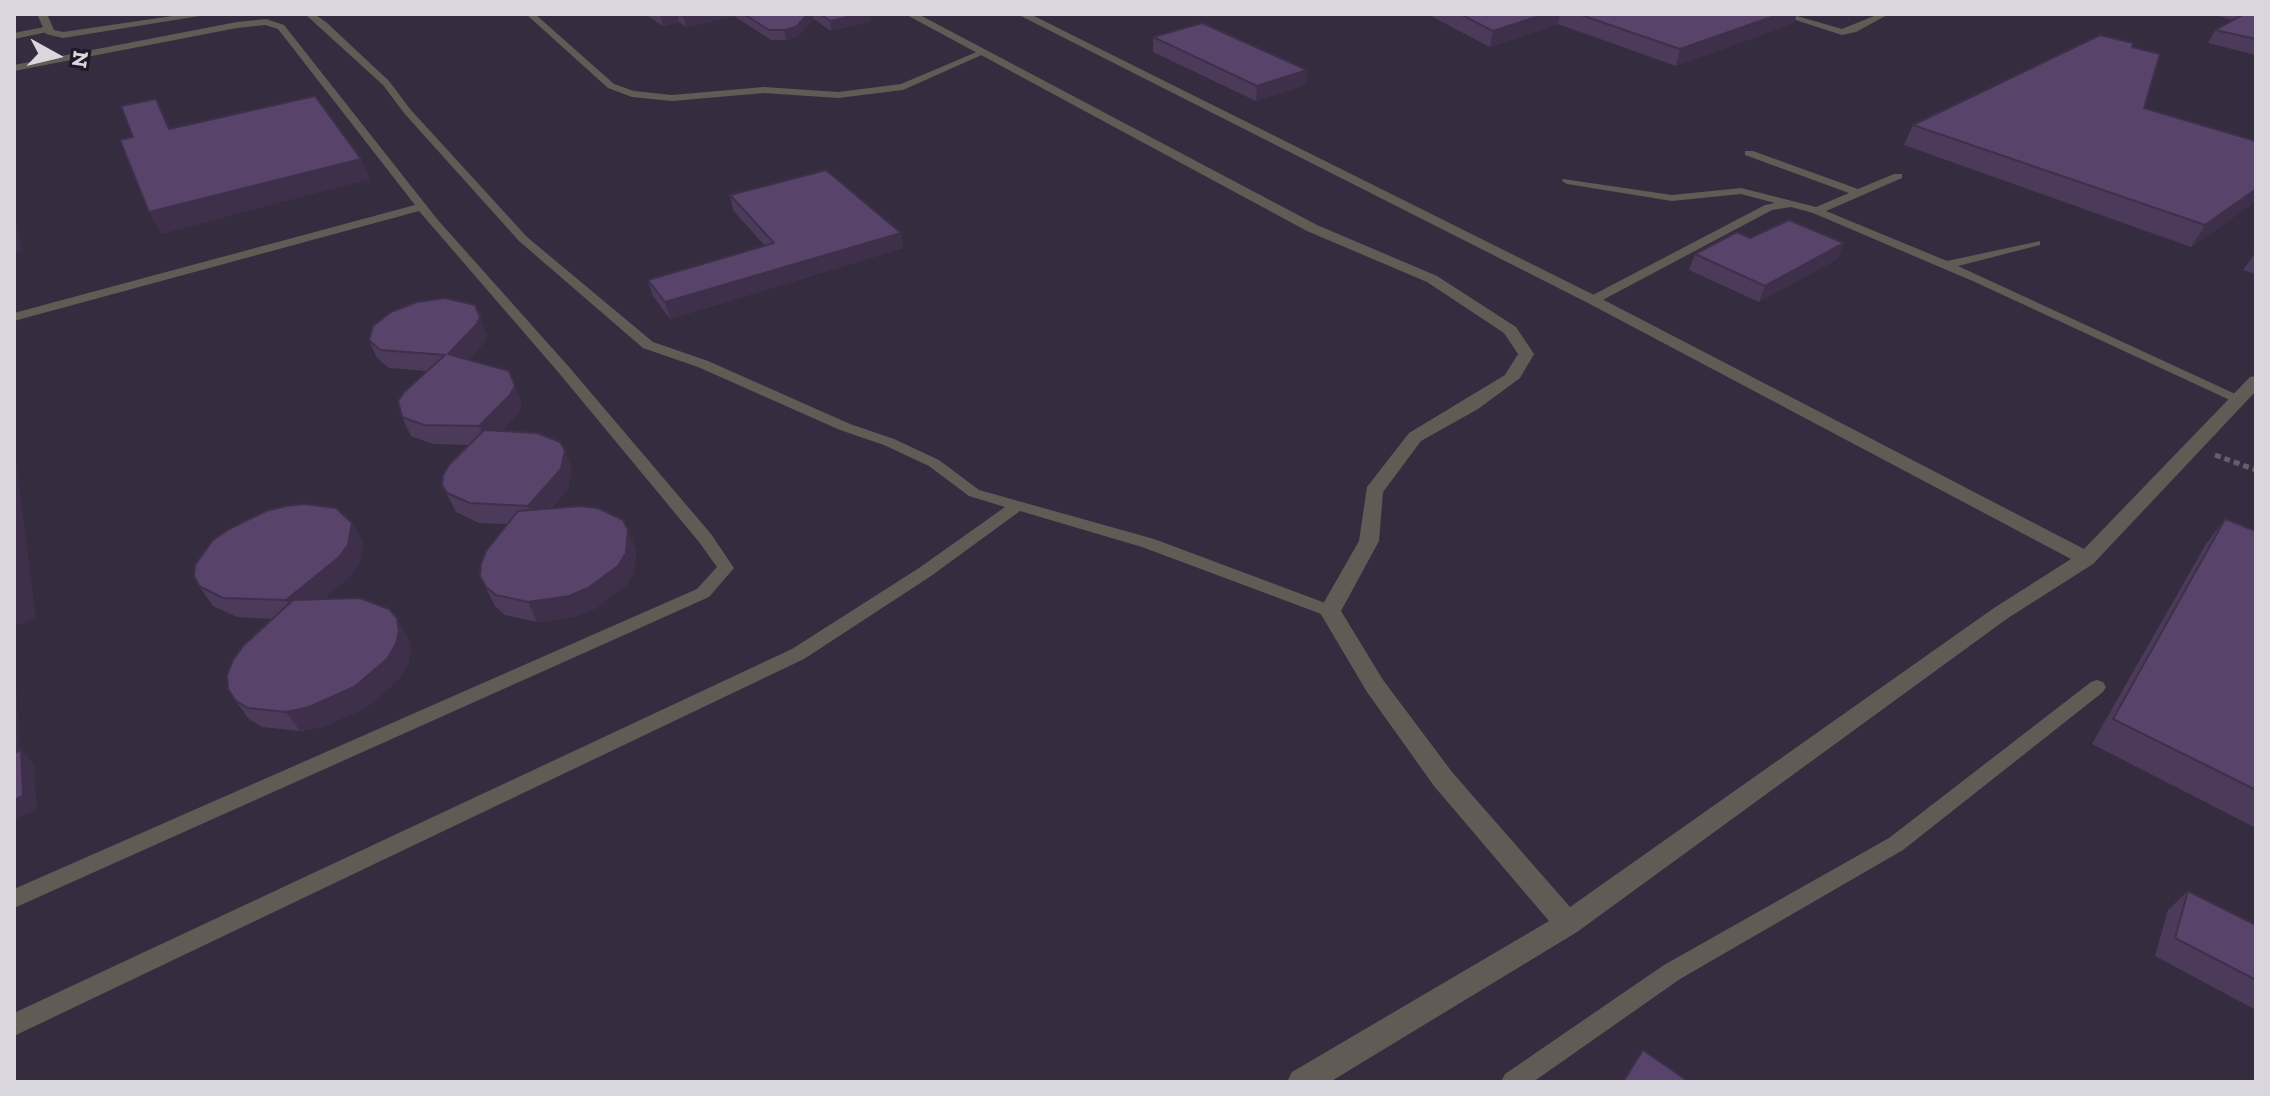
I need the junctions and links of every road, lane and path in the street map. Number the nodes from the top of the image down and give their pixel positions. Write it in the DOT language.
graph roads {
  1 [pos="42,14"];
  2 [pos="207,14"];
  3 [pos="309,14"];
  4 [pos="530,14"];
  5 [pos="910,14"];
  6 [pos="1022,14"];
  7 [pos="1781,14"];
  8 [pos="1885,14"];
  9 [pos="49,29"];
  10 [pos="14,36"];
  11 [pos="982,53"];
  12 [pos="14,68"];
  13 [pos="1749,153"];
  14 [pos="1898,176"];
  15 [pos="1567,181"];
  16 [pos="1858,193"];
  17 [pos="1791,204"];
  18 [pos="422,207"];
  19 [pos="1817,211"];
  20 [pos="2036,243"];
  21 [pos="1946,265"];
  22 [pos="1593,300"];
  23 [pos="14,317"];
  24 [pos="2256,381"];
  25 [pos="2237,398"];
  26 [pos="2191,447"];
  27 [pos="2256,470"];
  28 [pos="1017,506"];
  29 [pos="2086,559"];
  30 [pos="1330,611"];
  31 [pos="2097,687"];
  32 [pos="14,899"];
  33 [pos="1568,924"];
  34 [pos="14,1025"];
  35 [pos="1302,1082"];
  36 [pos="1513,1082"];
  1 -- 9 [label="street"];
  2 -- 9 [label="street"];
  3 -- 28 [label="lane"];
  4 -- 11 [label="lane"];
  5 -- 11 [label="street"];
  6 -- 22 [label="street"];
  7 -- 8 [label="lane"];
  9 -- 10 [label="lane"];
  11 -- 30 [label="street"];
  12 -- 18 [label="lane"];
  13 -- 16 [label="lane"];
  14 -- 16 [label="lane"];
  15 -- 17 [label="lane"];
  16 -- 19 [label="lane"];
  17 -- 19 [label="lane"];
  17 -- 22 [label="lane"];
  18 -- 23 [label="lane"];
  18 -- 32 [label="lane"];
  19 -- 21 [label="lane"];
  20 -- 21 [label="lane"];
  21 -- 25 [label="lane"];
  22 -- 29 [label="street"];
  24 -- 25 [label="street"];
  25 -- 26 [label="street"];
  26 -- 27 [label="path"];
  26 -- 29 [label="street"];
  28 -- 30 [label="lane"];
  28 -- 34 [label="lane"];
  29 -- 33 [label="street"];
  30 -- 33 [label="street"];
  31 -- 36 [label="lane"];
  33 -- 35 [label="street"];
}
